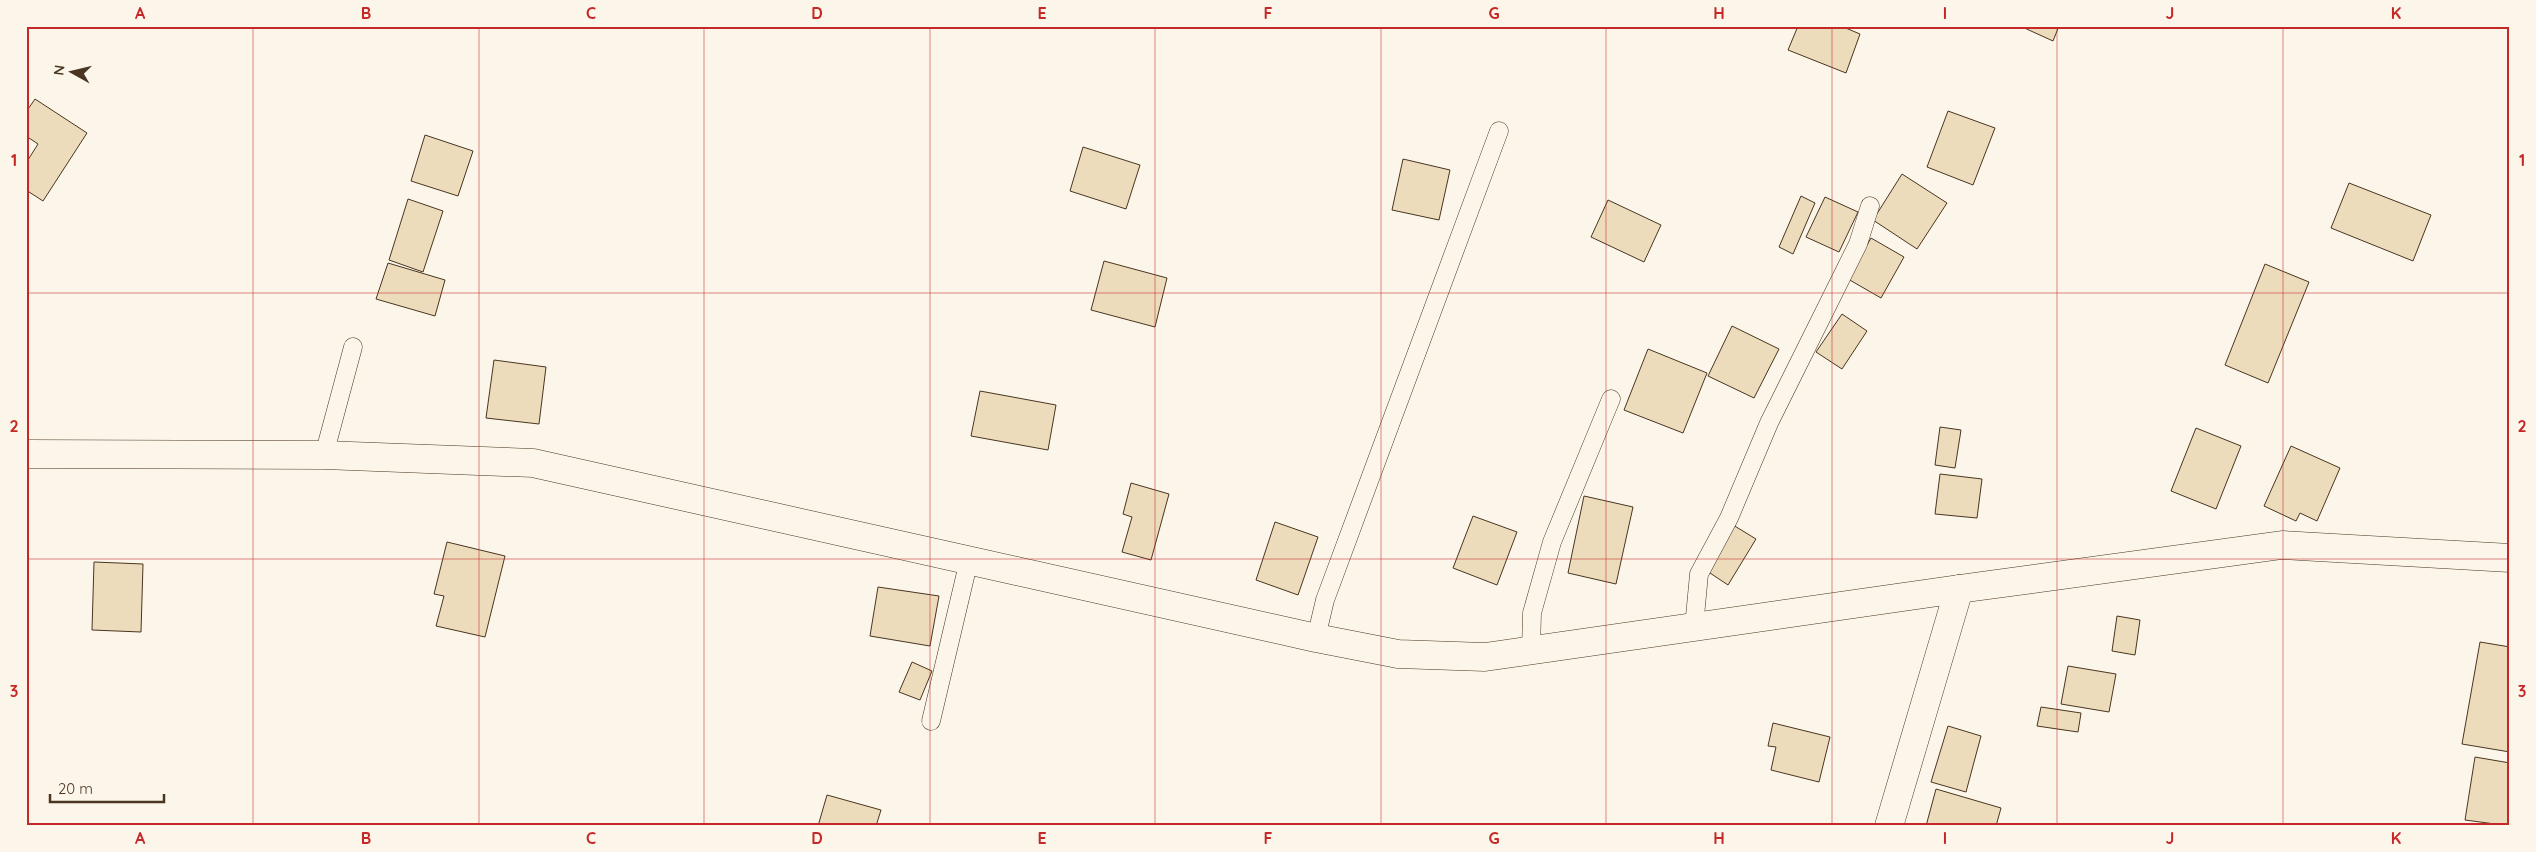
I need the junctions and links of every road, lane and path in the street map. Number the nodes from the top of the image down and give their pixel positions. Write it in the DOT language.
graph roads {
  1 [pos="1498,131"];
  2 [pos="1870,206"];
  3 [pos="353,347"];
  4 [pos="1611,399"];
  5 [pos="26,454"];
  6 [pos="324,455"];
  7 [pos="2510,558"];
  8 [pos="969,560"];
  9 [pos="1959,588"];
  10 [pos="1694,627"];
  11 [pos="1316,638"];
  12 [pos="1531,650"];
  13 [pos="931,721"];
  14 [pos="1888,826"];
  1 -- 11 [label="lane"];
  2 -- 10 [label="lane"];
  3 -- 6 [label="lane"];
  4 -- 12 [label="lane"];
  5 -- 6 [label="street"];
  6 -- 8 [label="street"];
  7 -- 9 [label="street"];
  8 -- 11 [label="street"];
  8 -- 13 [label="lane"];
  9 -- 10 [label="street"];
  9 -- 14 [label="street"];
  10 -- 12 [label="street"];
  11 -- 12 [label="street"];
}
